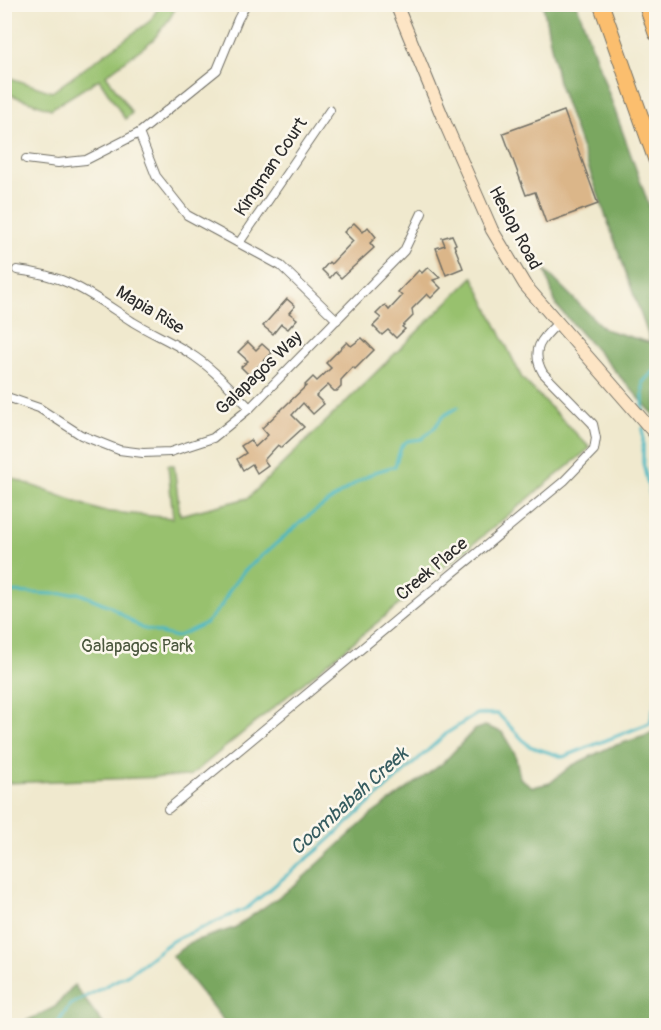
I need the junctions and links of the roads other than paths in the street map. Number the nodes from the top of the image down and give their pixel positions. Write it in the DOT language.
graph roads {
  1 [pos="246,4"];
  2 [pos="396,4"];
  3 [pos="601,4"];
  4 [pos="646,4"];
  5 [pos="657,33"];
  6 [pos="330,110"];
  7 [pos="139,133"];
  8 [pos="26,159"];
  9 [pos="657,160"];
  10 [pos="422,213"];
  11 [pos="239,243"];
  12 [pos="17,270"];
  13 [pos="337,320"];
  14 [pos="558,323"];
  15 [pos="4,396"];
  16 [pos="250,408"];
  17 [pos="657,435"];
  18 [pos="168,809"];
  1 -- 7 [label="street"];
  2 -- 14 [label="street, Heslop Road"];
  3 -- 9 [label="highway"];
  4 -- 5 [label="highway"];
  6 -- 11 [label="street, Kingman Court"];
  7 -- 8 [label="street"];
  7 -- 11 [label="street"];
  10 -- 13 [label="street, Galapagos Way"];
  11 -- 13 [label="street"];
  12 -- 16 [label="street, Mapia Rise"];
  13 -- 16 [label="street, Galapagos Way"];
  14 -- 17 [label="street, Heslop Road"];
  14 -- 18 [label="street, Creek Place"];
  15 -- 16 [label="street, Galapagos Way"];
}
